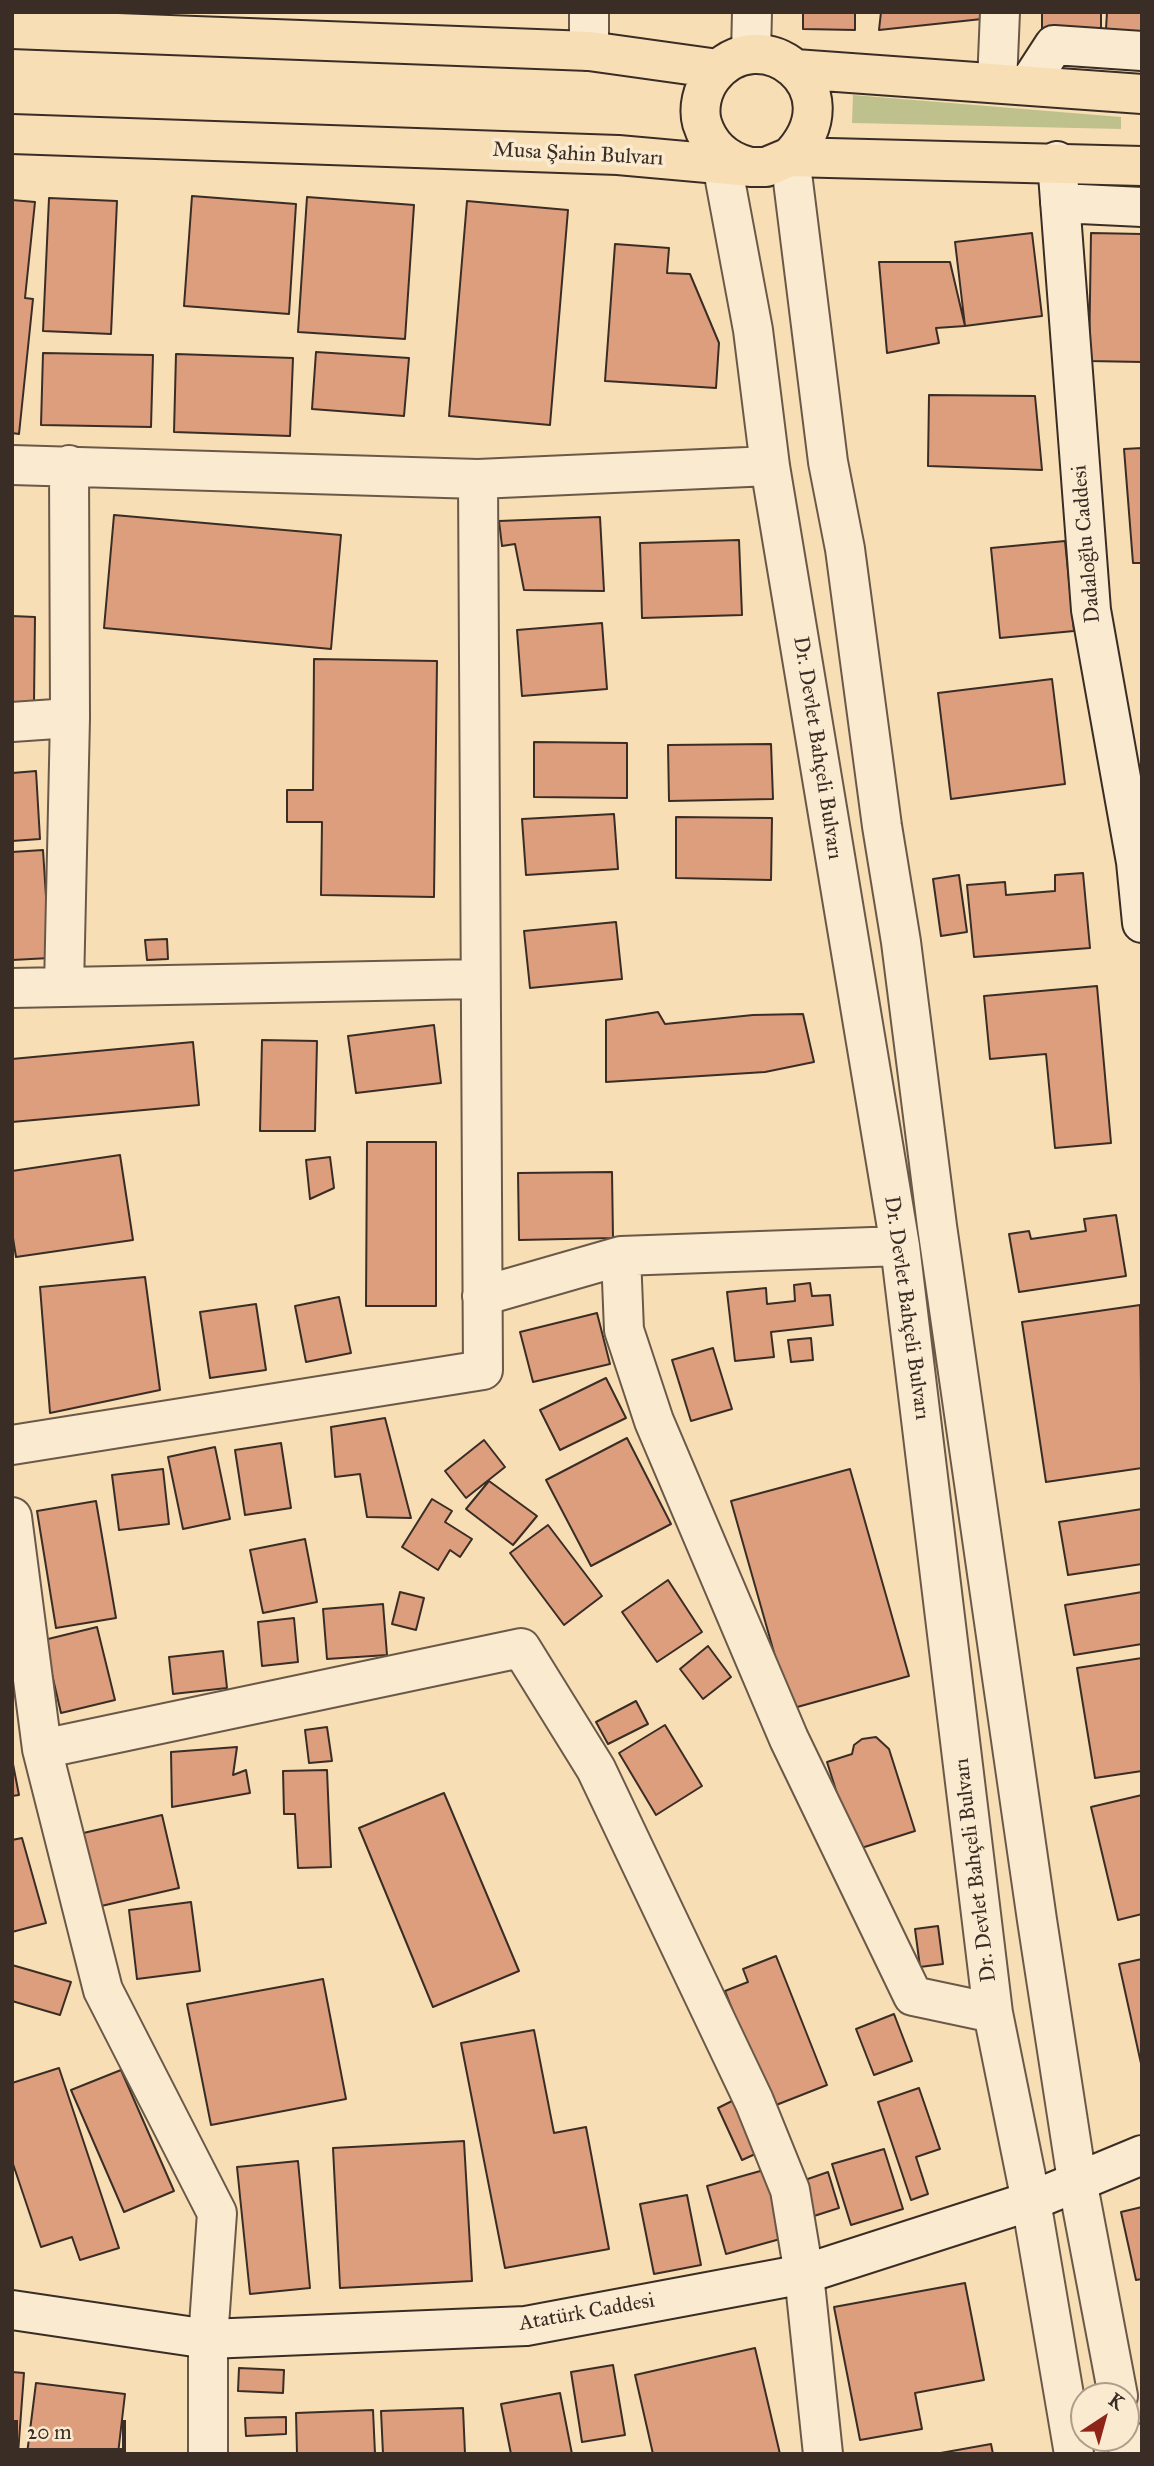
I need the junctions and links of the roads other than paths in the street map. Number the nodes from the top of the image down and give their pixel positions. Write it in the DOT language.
graph roads {
  1 [pos="589,12"];
  2 [pos="752,12"];
  3 [pos="1000,12"];
  4 [pos="242,26"];
  5 [pos="12,29"];
  6 [pos="589,51"];
  7 [pos="1142,51"];
  8 [pos="734,62"];
  9 [pos="795,69"];
  10 [pos="1012,84"];
  11 [pos="1142,94"];
  12 [pos="12,134"];
  13 [pos="790,157"];
  14 [pos="1057,162"];
  15 [pos="737,165"];
  16 [pos="1142,166"];
  17 [pos="1060,203"];
  18 [pos="1142,207"];
  19 [pos="12,465"];
  20 [pos="69,466"];
  21 [pos="771,466"];
  22 [pos="478,479"];
  23 [pos="70,718"];
  24 [pos="12,722"];
  25 [pos="1139,862"];
  26 [pos="1142,923"];
  27 [pos="478,979"];
  28 [pos="64,987"];
  29 [pos="12,988"];
  30 [pos="900,1245"];
  31 [pos="621,1256"];
  32 [pos="482,1296"];
  33 [pos="12,1445"];
  34 [pos="12,1517"];
  35 [pos="42,1749"];
  36 [pos="993,2013"];
  37 [pos="1142,2155"];
  38 [pos="1077,2180"];
  39 [pos="1031,2202"];
  40 [pos="804,2274"];
  41 [pos="12,2310"];
  42 [pos="208,2339"];
  43 [pos="1115,2382"];
  44 [pos="208,2454"];
  45 [pos="823,2454"];
  46 [pos="1074,2454"];
  1 -- 6 [label="street"];
  2 -- 8 [label="street"];
  3 -- 10 [label="street"];
  4 -- 5 [label="main road"];
  4 -- 6 [label="main road"];
  6 -- 8 [label="main road"];
  7 -- 10 [label="street"];
  8 -- 9 [label="main road"];
  8 -- 15 [label="main road"];
  9 -- 10 [label="main road"];
  9 -- 13 [label="main road"];
  10 -- 11 [label="main road"];
  12 -- 15 [label="main road, Musa Şahin Bulvarı"];
  13 -- 14 [label="main road, Musa Şahin Bulvarı"];
  13 -- 15 [label="main road, Musa Şahin Bulvarı"];
  13 -- 38 [label="street, Dr. Devlet Bahçeli Bulvarı"];
  14 -- 16 [label="main road, Musa Şahin Bulvarı"];
  14 -- 17 [label="street, Dadaloğlu Caddesi"];
  15 -- 21 [label="street, Dr. Devlet Bahçeli Bulvarı"];
  17 -- 18 [label="street"];
  17 -- 25 [label="street, Dadaloğlu Caddesi"];
  19 -- 20 [label="street"];
  20 -- 22 [label="street"];
  20 -- 23 [label="street"];
  21 -- 22 [label="street"];
  21 -- 30 [label="street, Dr. Devlet Bahçeli Bulvarı"];
  22 -- 27 [label="street"];
  23 -- 24 [label="street"];
  23 -- 28 [label="street"];
  25 -- 26 [label="street, Dadaloğlu Caddesi"];
  27 -- 28 [label="street"];
  27 -- 32 [label="street"];
  28 -- 29 [label="street"];
  30 -- 31 [label="street"];
  30 -- 36 [label="street, Dr. Devlet Bahçeli Bulvarı"];
  31 -- 32 [label="street"];
  31 -- 36 [label="street"];
  32 -- 33 [label="street"];
  34 -- 35 [label="street"];
  35 -- 40 [label="street"];
  35 -- 42 [label="street"];
  36 -- 39 [label="street, Dr. Devlet Bahçeli Bulvarı"];
  37 -- 38 [label="street, Atatürk Caddesi"];
  38 -- 39 [label="street, Atatürk Caddesi"];
  38 -- 43 [label="street, Dr. Devlet Bahçeli Bulvarı"];
  39 -- 40 [label="street, Atatürk Caddesi"];
  39 -- 46 [label="street, Dr. Devlet Bahçeli Bulvarı"];
  40 -- 42 [label="street, Atatürk Caddesi"];
  40 -- 45 [label="street"];
  41 -- 42 [label="street, Atatürk Caddesi"];
  42 -- 44 [label="street"];
}
